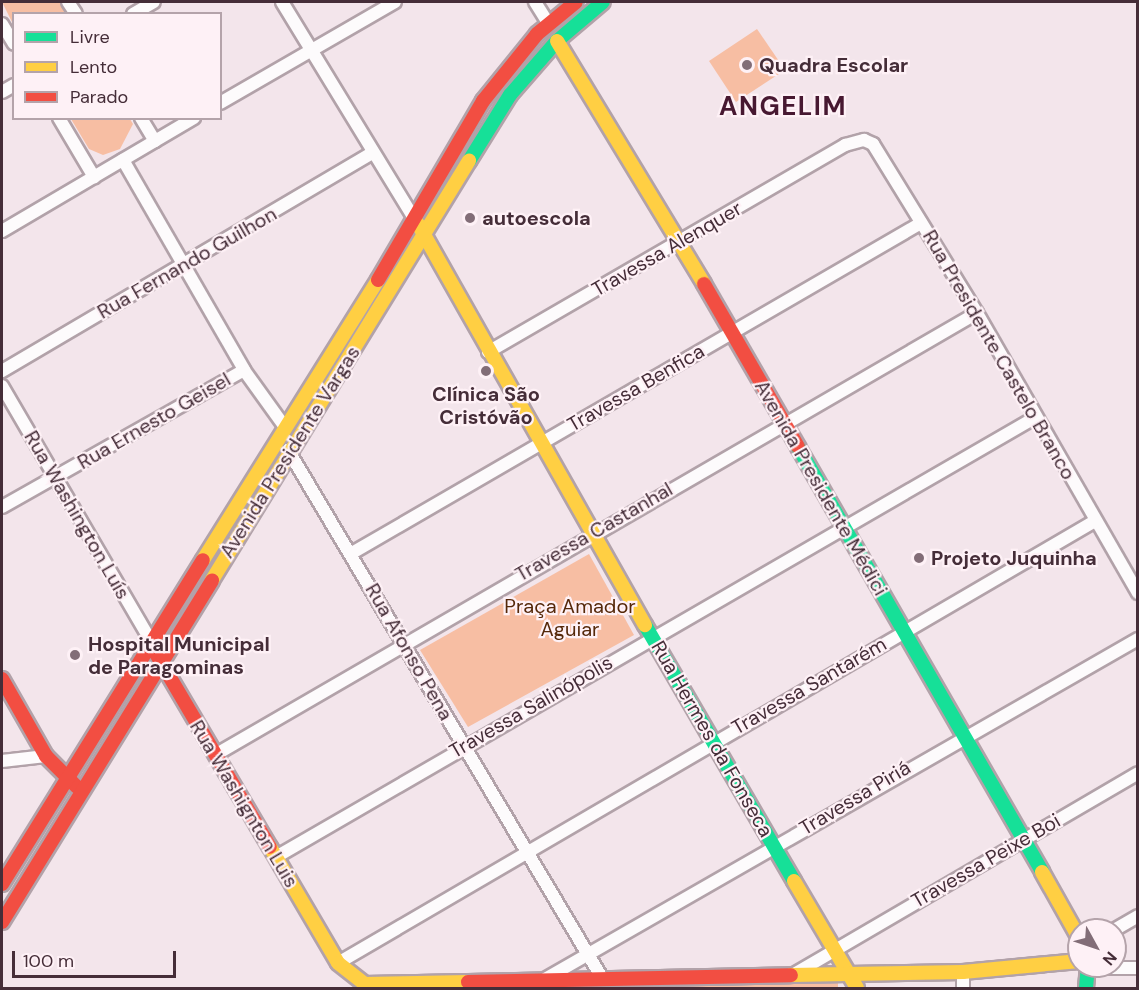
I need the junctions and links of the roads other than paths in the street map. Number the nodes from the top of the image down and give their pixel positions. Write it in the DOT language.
graph roads {
  1 [pos="154,2"];
  2 [pos="282,2"];
  3 [pos="395,2"];
  4 [pos="535,2"];
  5 [pos="576,2"];
  6 [pos="603,2"];
  7 [pos="136,12"];
  8 [pos="2,24"];
  9 [pos="548,24"];
  10 [pos="12,41"];
  11 [pos="557,41"];
  12 [pos="310,51"];
  13 [pos="222,102"];
  14 [pos="59,120"];
  15 [pos="142,120"];
  16 [pos="191,120"];
  17 [pos="155,141"];
  18 [pos="845,145"];
  19 [pos="372,153"];
  20 [pos="123,160"];
  21 [pos="94,177"];
  22 [pos="415,220"];
  23 [pos="921,223"];
  24 [pos="2,231"];
  25 [pos="426,237"];
  26 [pos="678,244"];
  27 [pos="186,265"];
  28 [pos="977,313"];
  29 [pos="733,332"];
  30 [pos="488,352"];
  31 [pos="244,370"];
  32 [pos="2,371"];
  33 [pos="2,386"];
  34 [pos="1036,417"];
  35 [pos="782,425"];
  36 [pos="285,427"];
  37 [pos="540,443"];
  38 [pos="288,450"];
  39 [pos="56,478"];
  40 [pos="2,507"];
  41 [pos="1095,521"];
  42 [pos="846,529"];
  43 [pos="591,532"];
  44 [pos="352,553"];
  45 [pos="1137,593"];
  46 [pos="905,631"];
  47 [pos="651,636"];
  48 [pos="1137,639"];
  49 [pos="404,643"];
  50 [pos="153,644"];
  51 [pos="161,667"];
  52 [pos="2,679"];
  53 [pos="963,734"];
  54 [pos="713,742"];
  55 [pos="464,747"];
  56 [pos="215,755"];
  57 [pos="46,756"];
  58 [pos="2,761"];
  59 [pos="1137,773"];
  60 [pos="68,781"];
  61 [pos="81,790"];
  62 [pos="1024,840"];
  63 [pos="774,846"];
  64 [pos="525,851"];
  65 [pos="276,857"];
  66 [pos="2,884"];
  67 [pos="1068,918"];
  68 [pos="2,922"];
  69 [pos="588,953"];
  70 [pos="836,953"];
  71 [pos="338,963"];
  72 [pos="1067,966"];
  73 [pos="963,972"];
  74 [pos="796,973"];
  75 [pos="846,973"];
  76 [pos="602,978"];
  77 [pos="544,979"];
  78 [pos="843,988"];
  79 [pos="857,988"];
  80 [pos="963,988"];
  1 -- 7 [label="street"];
  2 -- 12 [label="street"];
  3 -- 12 [label="street"];
  4 -- 9 [label="street"];
  5 -- 9 [label="street, Avenida Presidente Vargas"];
  6 -- 11 [label="street, Avenida Presidente Vargas"];
  8 -- 10 [label="street"];
  9 -- 22 [label="street, Avenida Presidente Vargas"];
  11 -- 25 [label="street, Avenida Presidente Vargas"];
  11 -- 26 [label="street, Avenida Presidente Médici"];
  12 -- 13 [label="street"];
  12 -- 19 [label="street"];
  14 -- 21 [label="street"];
  15 -- 17 [label="street"];
  16 -- 17 [label="street"];
  17 -- 20 [label="street"];
  18 -- 23 [label="street, Rua Presidente Castelo Branco"];
  18 -- 26 [label="street, Travessa Alenquer"];
  19 -- 22 [label="street"];
  19 -- 27 [label="street, Rua Fernando Guilhon"];
  20 -- 21 [label="street"];
  20 -- 27 [label="street"];
  21 -- 24 [label="street"];
  22 -- 25 [label="street, Rua Hermes da Fonseca"];
  22 -- 36 [label="street, Avenida Presidente Vargas"];
  23 -- 28 [label="street, Rua Presidente Castelo Branco"];
  23 -- 29 [label="street, Travessa Benfica"];
  25 -- 30 [label="street, Rua Hermes da Fonseca"];
  25 -- 38 [label="street, Avenida Presidente Vargas"];
  26 -- 29 [label="street, Avenida Presidente Médici"];
  26 -- 30 [label="street, Travessa Alenquer"];
  27 -- 31 [label="street"];
  27 -- 32 [label="street, Rua Fernando Guilhon"];
  28 -- 34 [label="street, Rua Presidente Castelo Branco"];
  28 -- 35 [label="street, Travessa Castanhal"];
  29 -- 35 [label="street, Avenida Presidente Médici"];
  29 -- 37 [label="street, Travessa Benfica"];
  30 -- 37 [label="street, Rua Hermes da Fonseca"];
  31 -- 36 [label="street"];
  31 -- 39 [label="street, Rua Ernesto Geisel"];
  33 -- 39 [label="street, Rua Washington Luís"];
  34 -- 41 [label="street, Rua Presidente Castelo Branco"];
  34 -- 42 [label="street, Travessa Salinópolis"];
  35 -- 42 [label="street, Avenida Presidente Médici"];
  35 -- 43 [label="street, Travessa Castanhal"];
  36 -- 50 [label="street, Avenida Presidente Vargas"];
  37 -- 43 [label="street, Rua Hermes da Fonseca"];
  37 -- 44 [label="street, Travessa Benfica"];
  38 -- 44 [label="street, Rua Afonso Pena"];
  38 -- 51 [label="street, Avenida Presidente Vargas"];
  39 -- 40 [label="street, Rua Ernesto Geisel"];
  39 -- 50 [label="street, Rua Washington Luís"];
  41 -- 45 [label="street, Rua Presidente Castelo Branco"];
  41 -- 46 [label="street, Travessa Santarém"];
  42 -- 46 [label="street, Avenida Presidente Médici"];
  42 -- 47 [label="street, Travessa Salinópolis"];
  43 -- 47 [label="street, Rua Hermes da Fonseca"];
  43 -- 49 [label="street, Travessa Castanhal"];
  44 -- 49 [label="street, Rua Afonso Pena"];
  46 -- 53 [label="street, Avenida Presidente Médici"];
  46 -- 54 [label="street, Travessa Santarém"];
  47 -- 54 [label="street, Rua Hermes da Fonseca"];
  47 -- 55 [label="street, Travessa Salinópolis"];
  48 -- 53 [label="street, Travessa Piriá"];
  49 -- 55 [label="street, Rua Afonso Pena"];
  49 -- 56 [label="street, Travessa Castanhal"];
  50 -- 51 [label="street, Rua Washignton Luis"];
  50 -- 60 [label="street, Avenida Presidente Vargas"];
  51 -- 56 [label="street, Rua Washignton Luis"];
  51 -- 61 [label="street, Avenida Presidente Vargas"];
  52 -- 57 [label="street"];
  53 -- 62 [label="street, Avenida Presidente Médici"];
  53 -- 63 [label="street, Travessa Piriá"];
  54 -- 63 [label="street, Rua Hermes da Fonseca"];
  54 -- 64 [label="street, Travessa Santarém"];
  55 -- 64 [label="street, Rua Afonso Pena"];
  55 -- 65 [label="street, Travessa Salinópolis"];
  56 -- 65 [label="street, Rua Washignton Luis"];
  57 -- 58 [label="street"];
  57 -- 60 [label="street"];
  59 -- 62 [label="street, Travessa Peixe Boi"];
  60 -- 61 [label="street"];
  60 -- 66 [label="street, Avenida Presidente Vargas"];
  61 -- 68 [label="street, Avenida Presidente Vargas"];
  62 -- 67 [label="street, Avenida Presidente Médici"];
  62 -- 70 [label="street, Travessa Peixe Boi"];
  63 -- 69 [label="street, Travessa Piriá"];
  63 -- 70 [label="street, Rua Hermes da Fonseca"];
  64 -- 69 [label="street, Rua Afonso Pena"];
  64 -- 71 [label="street, Travessa Santarém"];
  65 -- 71 [label="street, Rua Washignton Luis"];
  69 -- 76 [label="street, Rua Afonso Pena"];
  69 -- 77 [label="street, Travessa Piriá"];
  70 -- 74 [label="street, Travessa Peixe Boi"];
  70 -- 75 [label="street"];
  71 -- 77 [label="street, Rua Washignton Luis"];
  72 -- 73 [label="street, Rua Washignton Luis"];
  73 -- 75 [label="street, Rua Washignton Luis"];
  73 -- 80 [label="street"];
  74 -- 75 [label="street, Rua Washignton Luis"];
  74 -- 76 [label="street, Rua Washignton Luis"];
  75 -- 78 [label="street"];
  75 -- 79 [label="street"];
  76 -- 77 [label="street, Rua Washignton Luis"];
}
